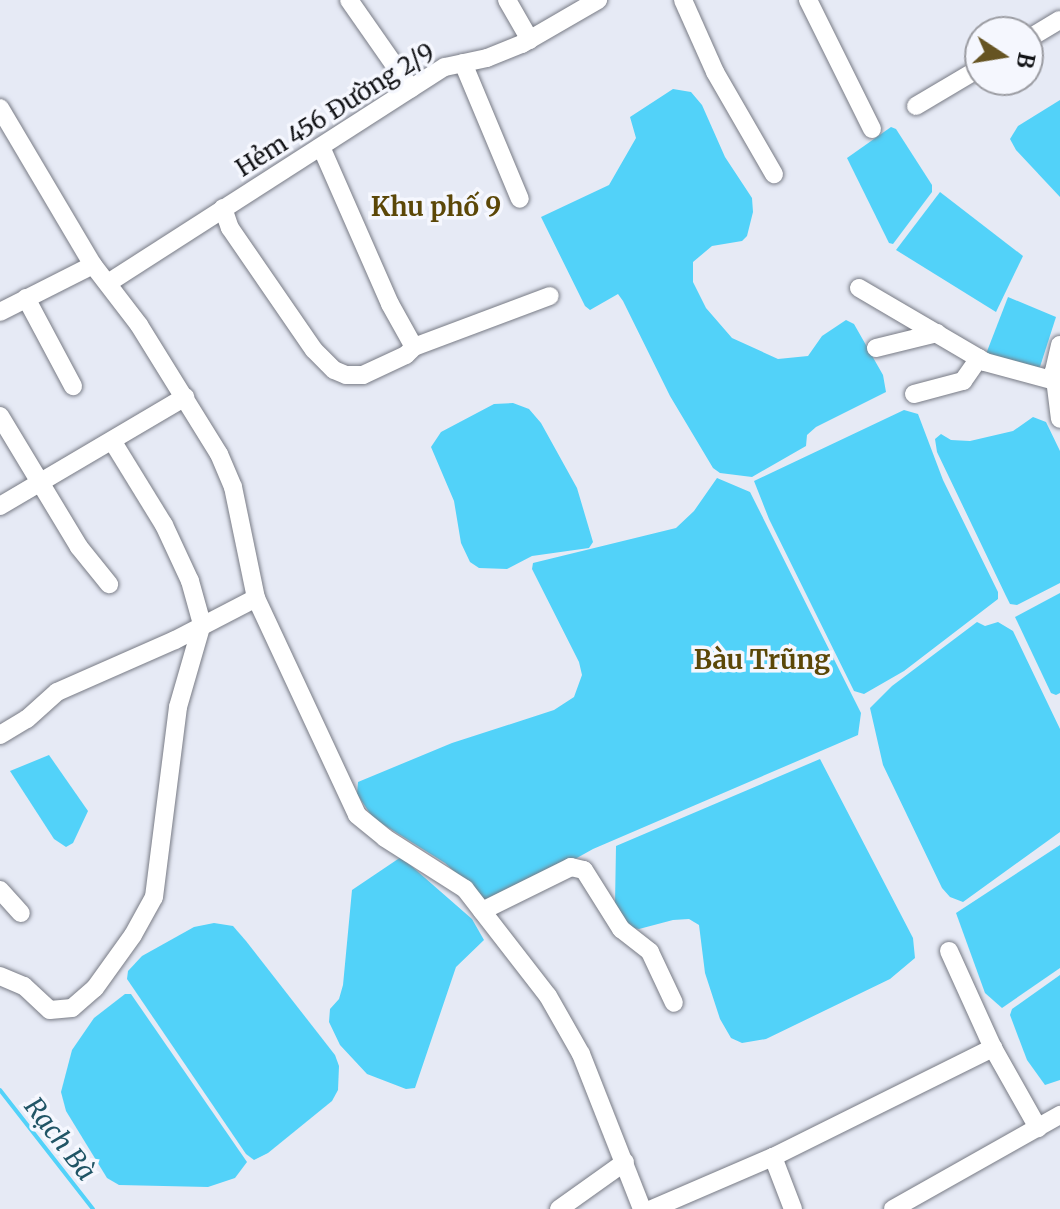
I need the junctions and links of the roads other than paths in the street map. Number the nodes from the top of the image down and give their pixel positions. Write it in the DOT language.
graph roads {
  1 [pos="349,0"];
  2 [pos="507,0"];
  3 [pos="598,0"];
  4 [pos="683,0"];
  5 [pos="808,0"];
  6 [pos="530,40"];
  7 [pos="463,63"];
  8 [pos="964,78"];
  9 [pos="411,89"];
  10 [pos="916,106"];
  11 [pos="0,108"];
  12 [pos="872,129"];
  13 [pos="322,149"];
  14 [pos="774,174"];
  15 [pos="520,199"];
  16 [pos="223,208"];
  17 [pos="93,265"];
  18 [pos="108,283"];
  19 [pos="859,288"];
  20 [pos="550,296"];
  21 [pos="26,298"];
  22 [pos="0,312"];
  23 [pos="937,333"];
  24 [pos="1060,345"];
  25 [pos="414,347"];
  26 [pos="876,348"];
  27 [pos="979,358"];
  28 [pos="1055,381"];
  29 [pos="73,386"];
  30 [pos="914,394"];
  31 [pos="185,397"];
  32 [pos="0,416"];
  33 [pos="1060,419"];
  34 [pos="113,442"];
  35 [pos="41,485"];
  36 [pos="0,506"];
  37 [pos="109,584"];
  38 [pos="256,598"];
  39 [pos="202,624"];
  40 [pos="0,735"];
  41 [pos="0,890"];
  42 [pos="482,911"];
  43 [pos="21,913"];
  44 [pos="949,951"];
  45 [pos="0,976"];
  46 [pos="674,1003"];
  47 [pos="993,1048"];
  48 [pos="1060,1115"];
  49 [pos="1038,1128"];
  50 [pos="773,1157"];
  51 [pos="625,1162"];
  52 [pos="559,1209"];
  53 [pos="642,1209"];
  54 [pos="652,1209"];
  55 [pos="793,1209"];
  56 [pos="893,1209"];
  1 -- 9 [label="street"];
  2 -- 6 [label="street"];
  3 -- 6 [label="street, Hẻm 456 Đường 2/9"];
  4 -- 14 [label="street"];
  5 -- 12 [label="street"];
  6 -- 7 [label="street, Hẻm 456 Đường 2/9"];
  7 -- 9 [label="street, Hẻm 456 Đường 2/9"];
  7 -- 15 [label="street"];
  8 -- 10 [label="street"];
  9 -- 13 [label="street, Hẻm 456 Đường 2/9"];
  11 -- 17 [label="street"];
  13 -- 16 [label="street, Hẻm 456 Đường 2/9"];
  13 -- 25 [label="street"];
  16 -- 18 [label="street, Hẻm 456 Đường 2/9"];
  16 -- 25 [label="street"];
  17 -- 18 [label="street"];
  17 -- 21 [label="street"];
  18 -- 31 [label="street"];
  19 -- 23 [label="street"];
  20 -- 25 [label="street"];
  21 -- 22 [label="street"];
  21 -- 29 [label="street"];
  23 -- 26 [label="street"];
  23 -- 27 [label="street"];
  24 -- 28 [label="street"];
  27 -- 28 [label="street"];
  27 -- 30 [label="street"];
  28 -- 33 [label="street"];
  31 -- 34 [label="street"];
  31 -- 38 [label="street"];
  32 -- 35 [label="street"];
  34 -- 35 [label="street"];
  34 -- 39 [label="street"];
  35 -- 36 [label="street"];
  35 -- 37 [label="street"];
  38 -- 39 [label="street"];
  38 -- 42 [label="street"];
  39 -- 40 [label="street"];
  39 -- 45 [label="street"];
  41 -- 43 [label="street"];
  42 -- 46 [label="street"];
  42 -- 51 [label="street"];
  44 -- 47 [label="street"];
  47 -- 49 [label="street"];
  47 -- 50 [label="street"];
  48 -- 49 [label="street"];
  49 -- 56 [label="street"];
  50 -- 54 [label="street"];
  50 -- 55 [label="street"];
  51 -- 52 [label="street"];
  51 -- 53 [label="street"];
}
